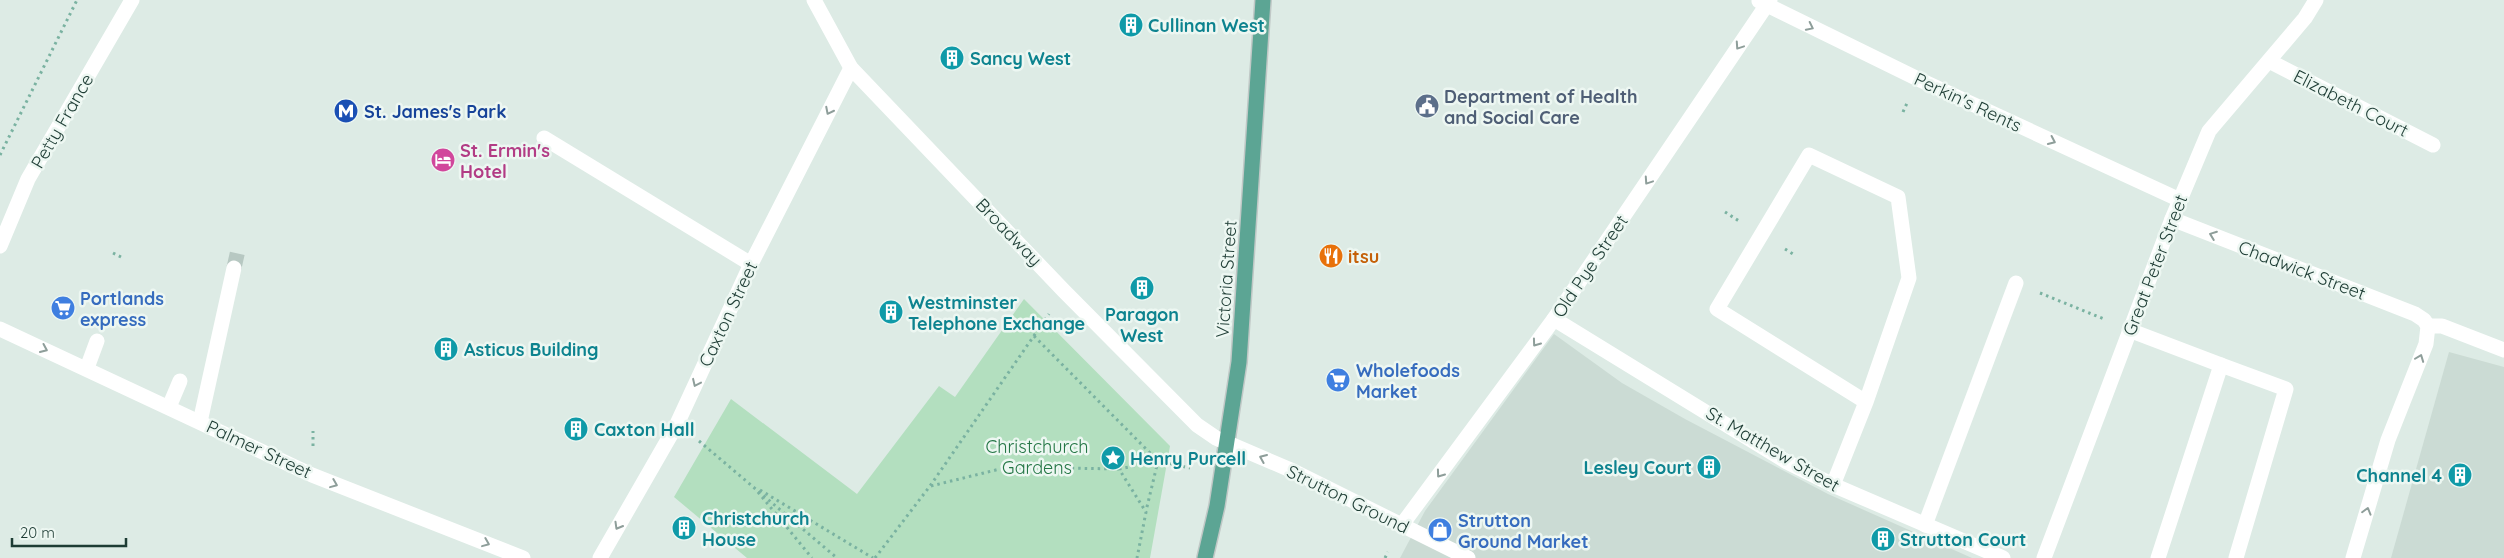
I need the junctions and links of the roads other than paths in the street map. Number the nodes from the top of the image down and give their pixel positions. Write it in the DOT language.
graph roads {
  1 [pos="132,0"];
  2 [pos="814,0"];
  3 [pos="1263,0"];
  4 [pos="2316,0"];
  5 [pos="1765,2"];
  6 [pos="2269,61"];
  7 [pos="852,68"];
  8 [pos="544,138"];
  9 [pos="2434,145"];
  10 [pos="2180,200"];
  11 [pos="2172,219"];
  12 [pos="0,246"];
  13 [pos="751,264"];
  14 [pos="234,268"];
  15 [pos="2016,283"];
  16 [pos="1554,319"];
  17 [pos="2428,326"];
  18 [pos="0,329"];
  19 [pos="2129,330"];
  20 [pos="97,341"];
  21 [pos="2504,350"];
  22 [pos="2221,365"];
  23 [pos="86,368"];
  24 [pos="180,381"];
  25 [pos="1866,402"];
  26 [pos="169,407"];
  27 [pos="200,422"];
  28 [pos="1227,442"];
  29 [pos="1832,485"];
  30 [pos="1925,525"];
  31 [pos="1401,526"];
  32 [pos="523,558"];
  33 [pos="600,558"];
  34 [pos="1205,558"];
  35 [pos="1468,558"];
  36 [pos="2003,558"];
  37 [pos="2044,558"];
  38 [pos="2158,558"];
  39 [pos="2236,558"];
  40 [pos="2354,558"];
  1 -- 12 [label="street, Petty France"];
  2 -- 7 [label="street, Broadway"];
  3 -- 28 [label="main road, Victoria Street"];
  4 -- 6 [label="street, Great Peter Street"];
  5 -- 10 [label="street, Perkin's Rents, one-way"];
  5 -- 16 [label="street, Old Pye Street, one-way"];
  6 -- 9 [label="street, Elizabeth Court"];
  6 -- 10 [label="street, Great Peter Street"];
  7 -- 13 [label="street, Caxton Street, one-way"];
  7 -- 28 [label="street, Broadway"];
  8 -- 13 [label="street"];
  10 -- 11 [label="street, Great Peter Street"];
  17 -- 11 [label="street, Chadwick Street, one-way"];
  11 -- 19 [label="street, Great Peter Street"];
  13 -- 33 [label="street, Caxton Street, one-way"];
  14 -- 27 [label="street"];
  15 -- 30 [label="street"];
  16 -- 29 [label="street, St. Matthew Street"];
  16 -- 31 [label="street, Old Pye Street, one-way"];
  17 -- 21 [label="street, Chadwick Street"];
  40 -- 17 [label="street, one-way"];
  18 -- 23 [label="street, Palmer Street, one-way"];
  19 -- 22 [label="street"];
  19 -- 37 [label="street, Great Peter Street"];
  20 -- 23 [label="street"];
  22 -- 38 [label="street"];
  22 -- 39 [label="street"];
  23 -- 26 [label="street, Palmer Street"];
  24 -- 26 [label="street"];
  25 -- 25 [label="street"];
  25 -- 29 [label="street"];
  26 -- 27 [label="street, Palmer Street"];
  27 -- 32 [label="street, Palmer Street, one-way"];
  31 -- 28 [label="street, Strutton Ground, one-way"];
  28 -- 34 [label="main road, Victoria Street"];
  29 -- 30 [label="street, St. Matthew Street"];
  30 -- 36 [label="street, St. Matthew Street"];
  31 -- 35 [label="street, Strutton Ground"];
}
